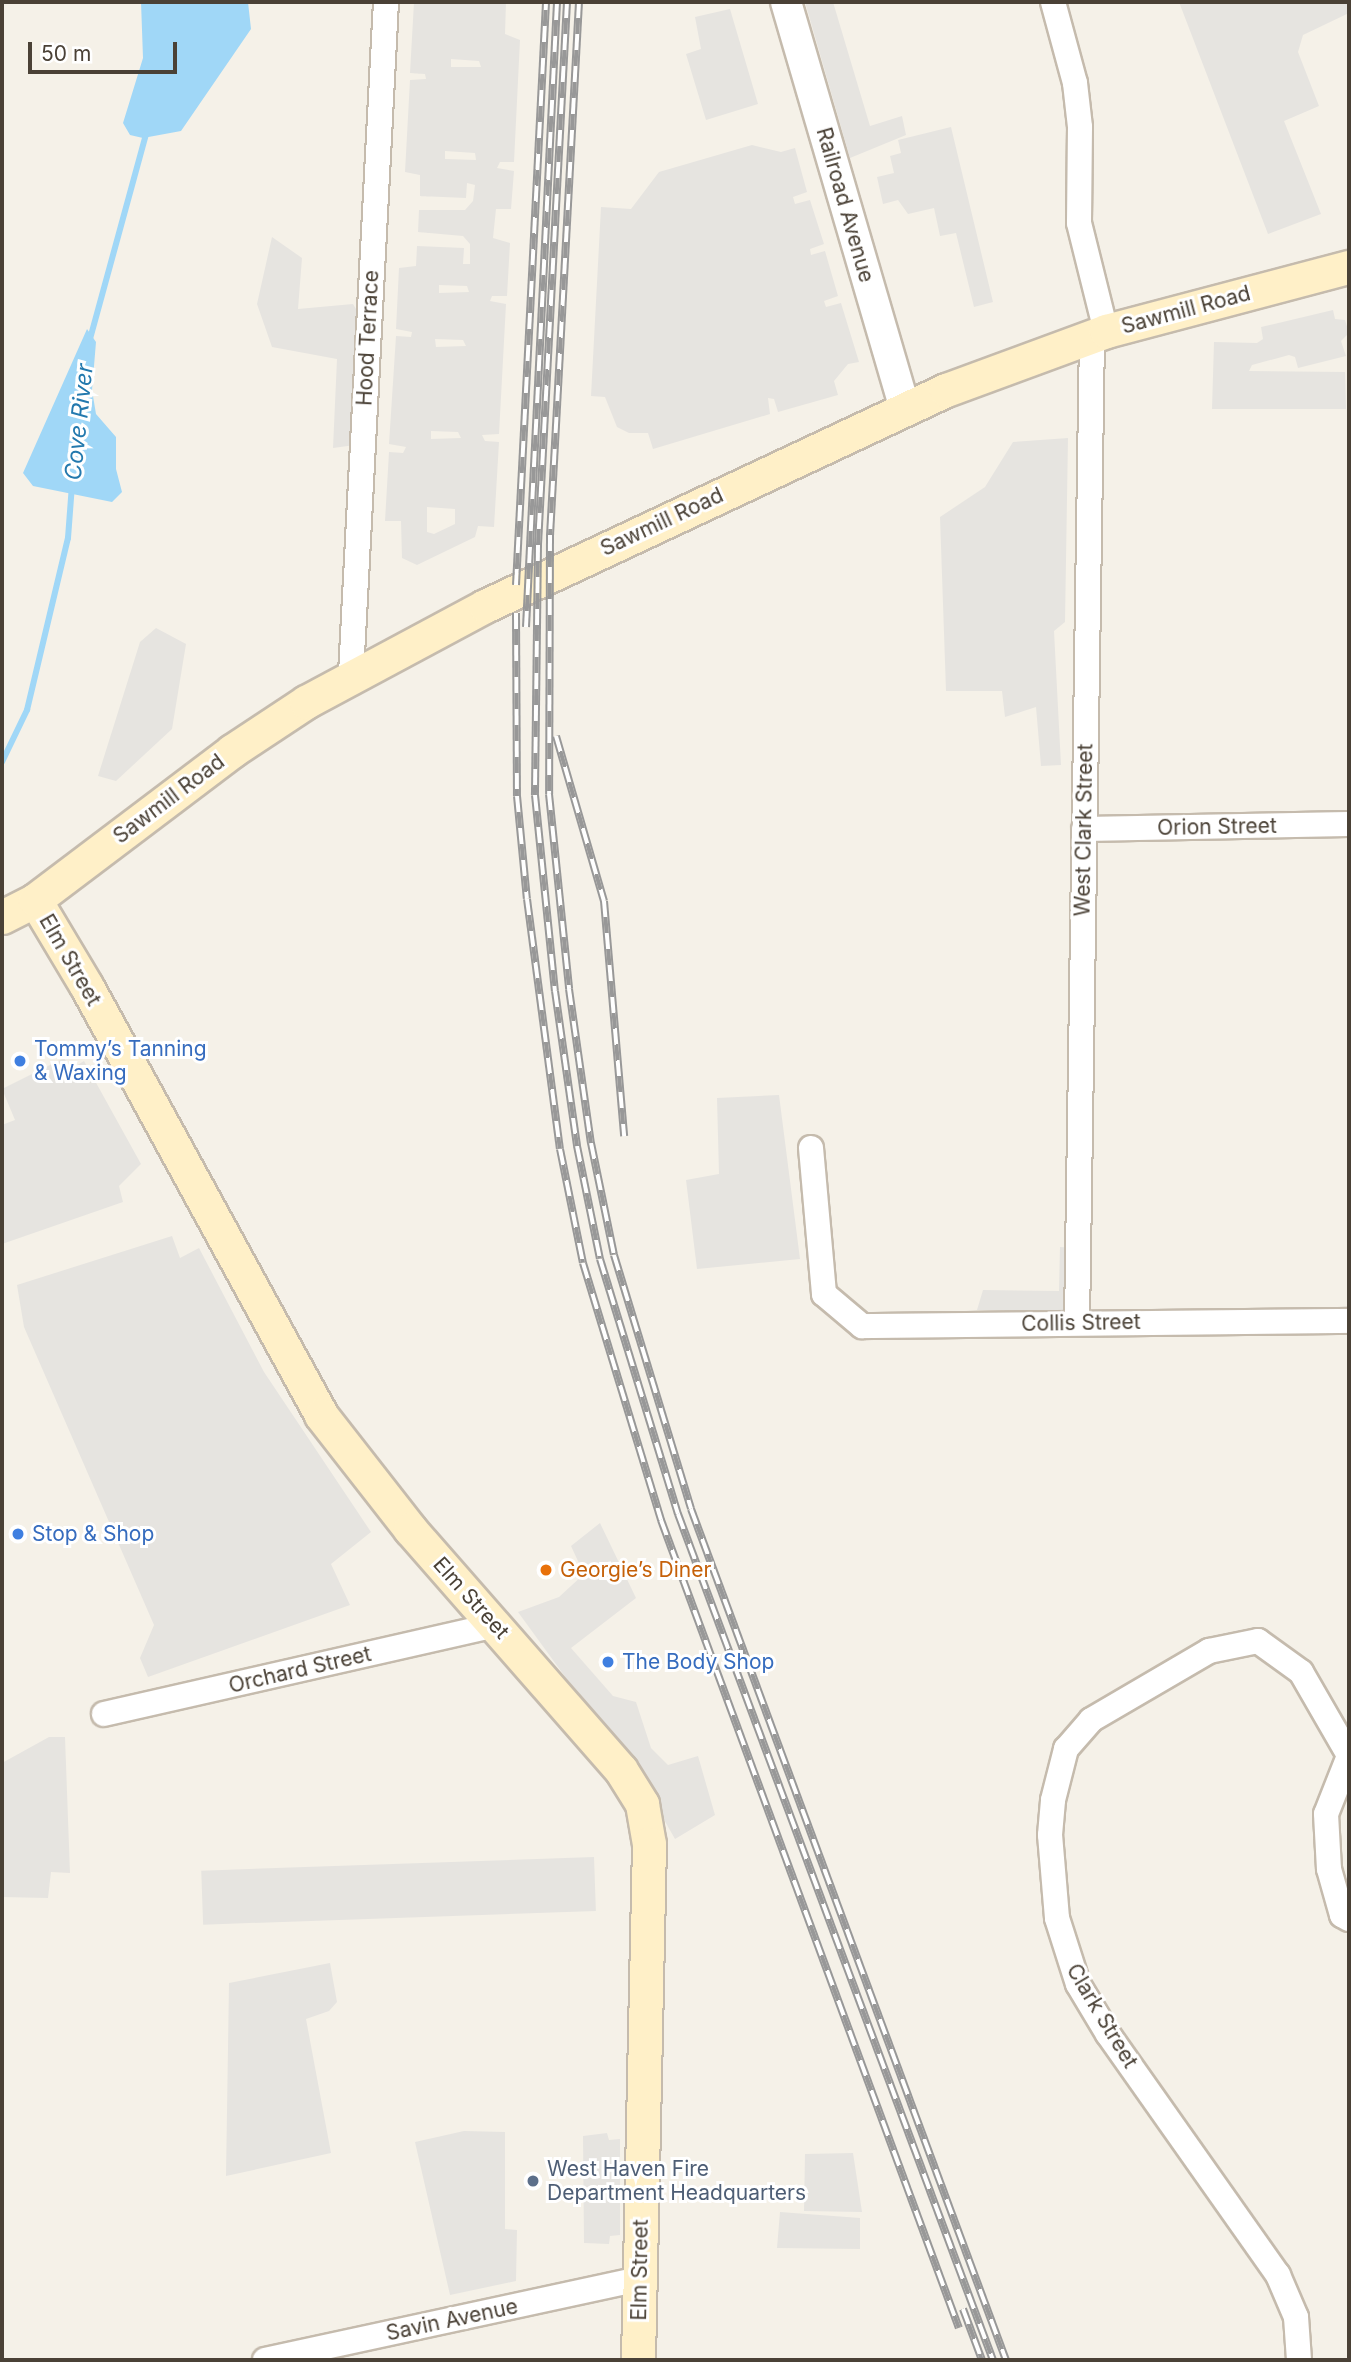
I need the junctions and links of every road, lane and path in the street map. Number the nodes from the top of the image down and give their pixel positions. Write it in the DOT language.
graph roads {
  1 [pos="386,2"];
  2 [pos="786,2"];
  3 [pos="1053,2"];
  4 [pos="1349,267"];
  5 [pos="1099,333"];
  6 [pos="905,408"];
  7 [pos="351,674"];
  8 [pos="1349,824"];
  9 [pos="1084,829"];
  10 [pos="35,900"];
  11 [pos="2,917"];
  12 [pos="811,1148"];
  13 [pos="1349,1321"];
  14 [pos="1077,1323"];
  15 [pos="496,1625"];
  16 [pos="104,1714"];
  17 [pos="1349,1755"];
  18 [pos="1349,1919"];
  19 [pos="640,2279"];
  20 [pos="1303,2358"];
  21 [pos="265,2360"];
  22 [pos="638,2360"];
  1 -- 7 [label="street, Hood Terrace"];
  2 -- 6 [label="street, Railroad Avenue"];
  3 -- 5 [label="street, West Clark Street"];
  4 -- 5 [label="main road, Sawmill Road"];
  5 -- 6 [label="main road, Sawmill Road"];
  5 -- 9 [label="street, West Clark Street"];
  6 -- 7 [label="main road, Sawmill Road"];
  7 -- 10 [label="main road, Sawmill Road"];
  8 -- 9 [label="street, Orion Street"];
  9 -- 14 [label="street, West Clark Street"];
  10 -- 11 [label="main road, Sawmill Road"];
  10 -- 15 [label="main road, Elm Street"];
  12 -- 14 [label="street, Collis Street"];
  13 -- 14 [label="street, Collis Street"];
  15 -- 16 [label="street, Orchard Street"];
  15 -- 19 [label="main road, Elm Street"];
  17 -- 18 [label="street"];
  17 -- 20 [label="street, Clark Street"];
  19 -- 21 [label="street, Savin Avenue"];
  19 -- 22 [label="main road, Elm Street"];
}
